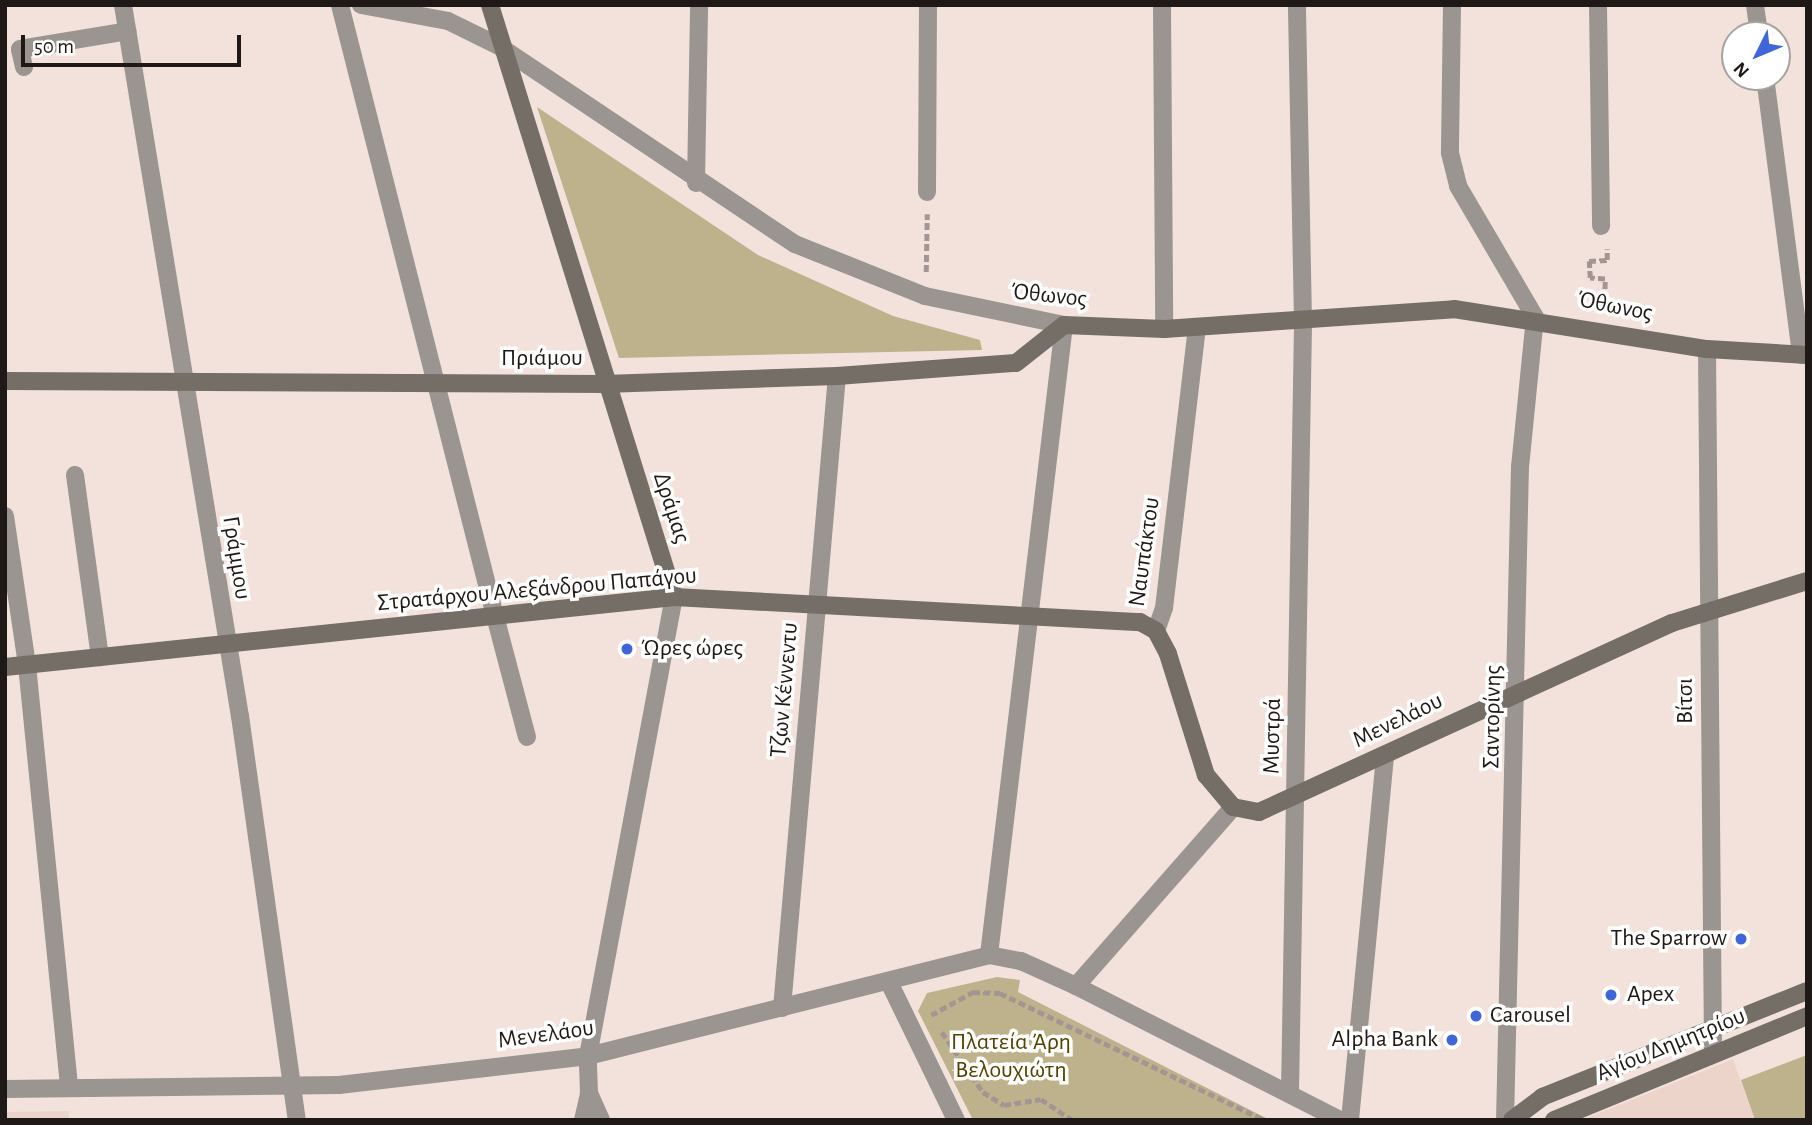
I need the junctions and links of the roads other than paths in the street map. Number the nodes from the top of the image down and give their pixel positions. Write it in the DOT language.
graph roads {
  1 [pos="123,5"];
  2 [pos="340,5"];
  3 [pos="361,5"];
  4 [pos="490,5"];
  5 [pos="699,5"];
  6 [pos="928,5"];
  7 [pos="1162,5"];
  8 [pos="1297,5"];
  9 [pos="1452,5"];
  10 [pos="1598,5"];
  11 [pos="127,31"];
  12 [pos="499,46"];
  13 [pos="24,67"];
  14 [pos="1767,91"];
  15 [pos="696,183"];
  16 [pos="927,192"];
  17 [pos="1601,226"];
  18 [pos="1535,317"];
  19 [pos="1303,322"];
  20 [pos="1064,326"];
  21 [pos="1197,327"];
  22 [pos="1164,329"];
  23 [pos="1707,349"];
  24 [pos="1804,355"];
  25 [pos="837,376"];
  26 [pos="5,380"];
  27 [pos="181,382"];
  28 [pos="434,383"];
  29 [pos="606,384"];
  30 [pos="75,475"];
  31 [pos="5,516"];
  32 [pos="1807,581"];
  33 [pos="674,597"];
  34 [pos="817,604"];
  35 [pos="1710,612"];
  36 [pos="1027,614"];
  37 [pos="495,616"];
  38 [pos="1156,631"];
  39 [pos="225,644"];
  40 [pos="100,657"];
  41 [pos="27,665"];
  42 [pos="5,667"];
  43 [pos="1519,691"];
  44 [pos="527,737"];
  45 [pos="1385,755"];
  46 [pos="1297,799"];
  47 [pos="1233,807"];
  48 [pos="989,955"];
  49 [pos="889,982"];
  50 [pos="1076,986"];
  51 [pos="1807,991"];
  52 [pos="782,1008"];
  53 [pos="1807,1016"];
  54 [pos="1711,1028"];
  55 [pos="1713,1054"];
  56 [pos="589,1056"];
  57 [pos="293,1085"];
  58 [pos="69,1087"];
  59 [pos="5,1089"];
  60 [pos="589,1093"];
  61 [pos="1290,1093"];
  62 [pos="297,1120"];
  63 [pos="583,1120"];
  64 [pos="601,1120"];
  65 [pos="956,1120"];
  66 [pos="1340,1120"];
  67 [pos="1350,1120"];
  68 [pos="1505,1120"];
  69 [pos="1512,1120"];
  70 [pos="1554,1120"];
  1 -- 11 [label="street, Γράμμου"];
  2 -- 28 [label="street"];
  3 -- 12 [label="street, Όθωνος"];
  4 -- 12 [label="street, Δράμας"];
  5 -- 15 [label="street"];
  6 -- 16 [label="street"];
  7 -- 22 [label="street"];
  8 -- 19 [label="street, Μυστρά"];
  9 -- 18 [label="street"];
  10 -- 17 [label="street"];
  11 -- 13 [label="street"];
  11 -- 27 [label="street, Γράμμου"];
  12 -- 15 [label="street, Όθωνος"];
  12 -- 29 [label="street, Δράμας"];
  14 -- 24 [label="street"];
  15 -- 20 [label="street, Όθωνος"];
  18 -- 19 [label="street, Όθωνος"];
  18 -- 23 [label="street, Όθωνος"];
  18 -- 43 [label="street, Σαντορίνης"];
  19 -- 21 [label="street, Όθωνος"];
  19 -- 46 [label="street, Μυστρά"];
  20 -- 22 [label="street, Όθωνος"];
  20 -- 25 [label="street, Πριάμου"];
  20 -- 36 [label="street"];
  21 -- 22 [label="street, Όθωνος"];
  21 -- 38 [label="street, Ναυπάκτου"];
  23 -- 24 [label="street, Όθωνος"];
  23 -- 35 [label="street, Βίτσι"];
  25 -- 29 [label="street, Πριάμου"];
  25 -- 34 [label="street, Τζων Κέννεντυ"];
  26 -- 27 [label="street, Πριάμου"];
  27 -- 28 [label="street, Πριάμου"];
  27 -- 39 [label="street, Γράμμου"];
  28 -- 29 [label="street, Πριάμου"];
  28 -- 37 [label="street"];
  29 -- 33 [label="street, Δράμας"];
  30 -- 40 [label="street"];
  31 -- 41 [label="street"];
  32 -- 35 [label="street, Μενελάου"];
  33 -- 34 [label="street, Στρατάρχου Αλεξάνδρου Παπάγου"];
  33 -- 37 [label="street, Στρατάρχου Αλεξάνδρου Παπάγου"];
  33 -- 56 [label="street, Δράμας"];
  34 -- 36 [label="street, Στρατάρχου Αλεξάνδρου Παπάγου"];
  34 -- 52 [label="street, Τζων Κέννεντυ"];
  35 -- 43 [label="street, Μενελάου"];
  35 -- 54 [label="street, Βίτσι"];
  36 -- 38 [label="street, Στρατάρχου Αλεξάνδρου Παπάγου"];
  36 -- 48 [label="street"];
  37 -- 39 [label="street, Στρατάρχου Αλεξάνδρου Παπάγου"];
  37 -- 44 [label="street"];
  38 -- 47 [label="street, Ναυπάκτου"];
  39 -- 40 [label="street, Στρατάρχου Αλεξάνδρου Παπάγου"];
  39 -- 57 [label="street, Γράμμου"];
  40 -- 41 [label="street, Στρατάρχου Αλεξάνδρου Παπάγου"];
  41 -- 42 [label="street, Στρατάρχου Αλεξάνδρου Παπάγου"];
  41 -- 58 [label="street"];
  43 -- 45 [label="street, Μενελάου"];
  43 -- 68 [label="street, Σαντορίνης"];
  45 -- 46 [label="street, Μενελάου"];
  45 -- 67 [label="street"];
  46 -- 47 [label="street, Μενελάου"];
  46 -- 61 [label="street, Μυστρά"];
  47 -- 50 [label="street"];
  48 -- 49 [label="street, Μενελάου"];
  48 -- 50 [label="street, Μενελάου"];
  49 -- 52 [label="street, Μενελάου"];
  49 -- 65 [label="street"];
  50 -- 61 [label="street, Μενελάου"];
  51 -- 54 [label="street, Αγίου Δημητρίου"];
  52 -- 56 [label="street, Μενελάου"];
  53 -- 55 [label="street, Αγίου Δημητρίου"];
  54 -- 55 [label="street, Βίτσι"];
  54 -- 69 [label="street, Αγίου Δημητρίου"];
  55 -- 70 [label="street, Αγίου Δημητρίου"];
  56 -- 57 [label="street, Μενελάου"];
  56 -- 60 [label="street, Δράμας"];
  57 -- 58 [label="street, Μενελάου"];
  57 -- 62 [label="street, Γράμμου"];
  58 -- 59 [label="street, Μενελάου"];
  60 -- 63 [label="street"];
  60 -- 64 [label="street, Δράμας"];
  61 -- 66 [label="street"];
}
